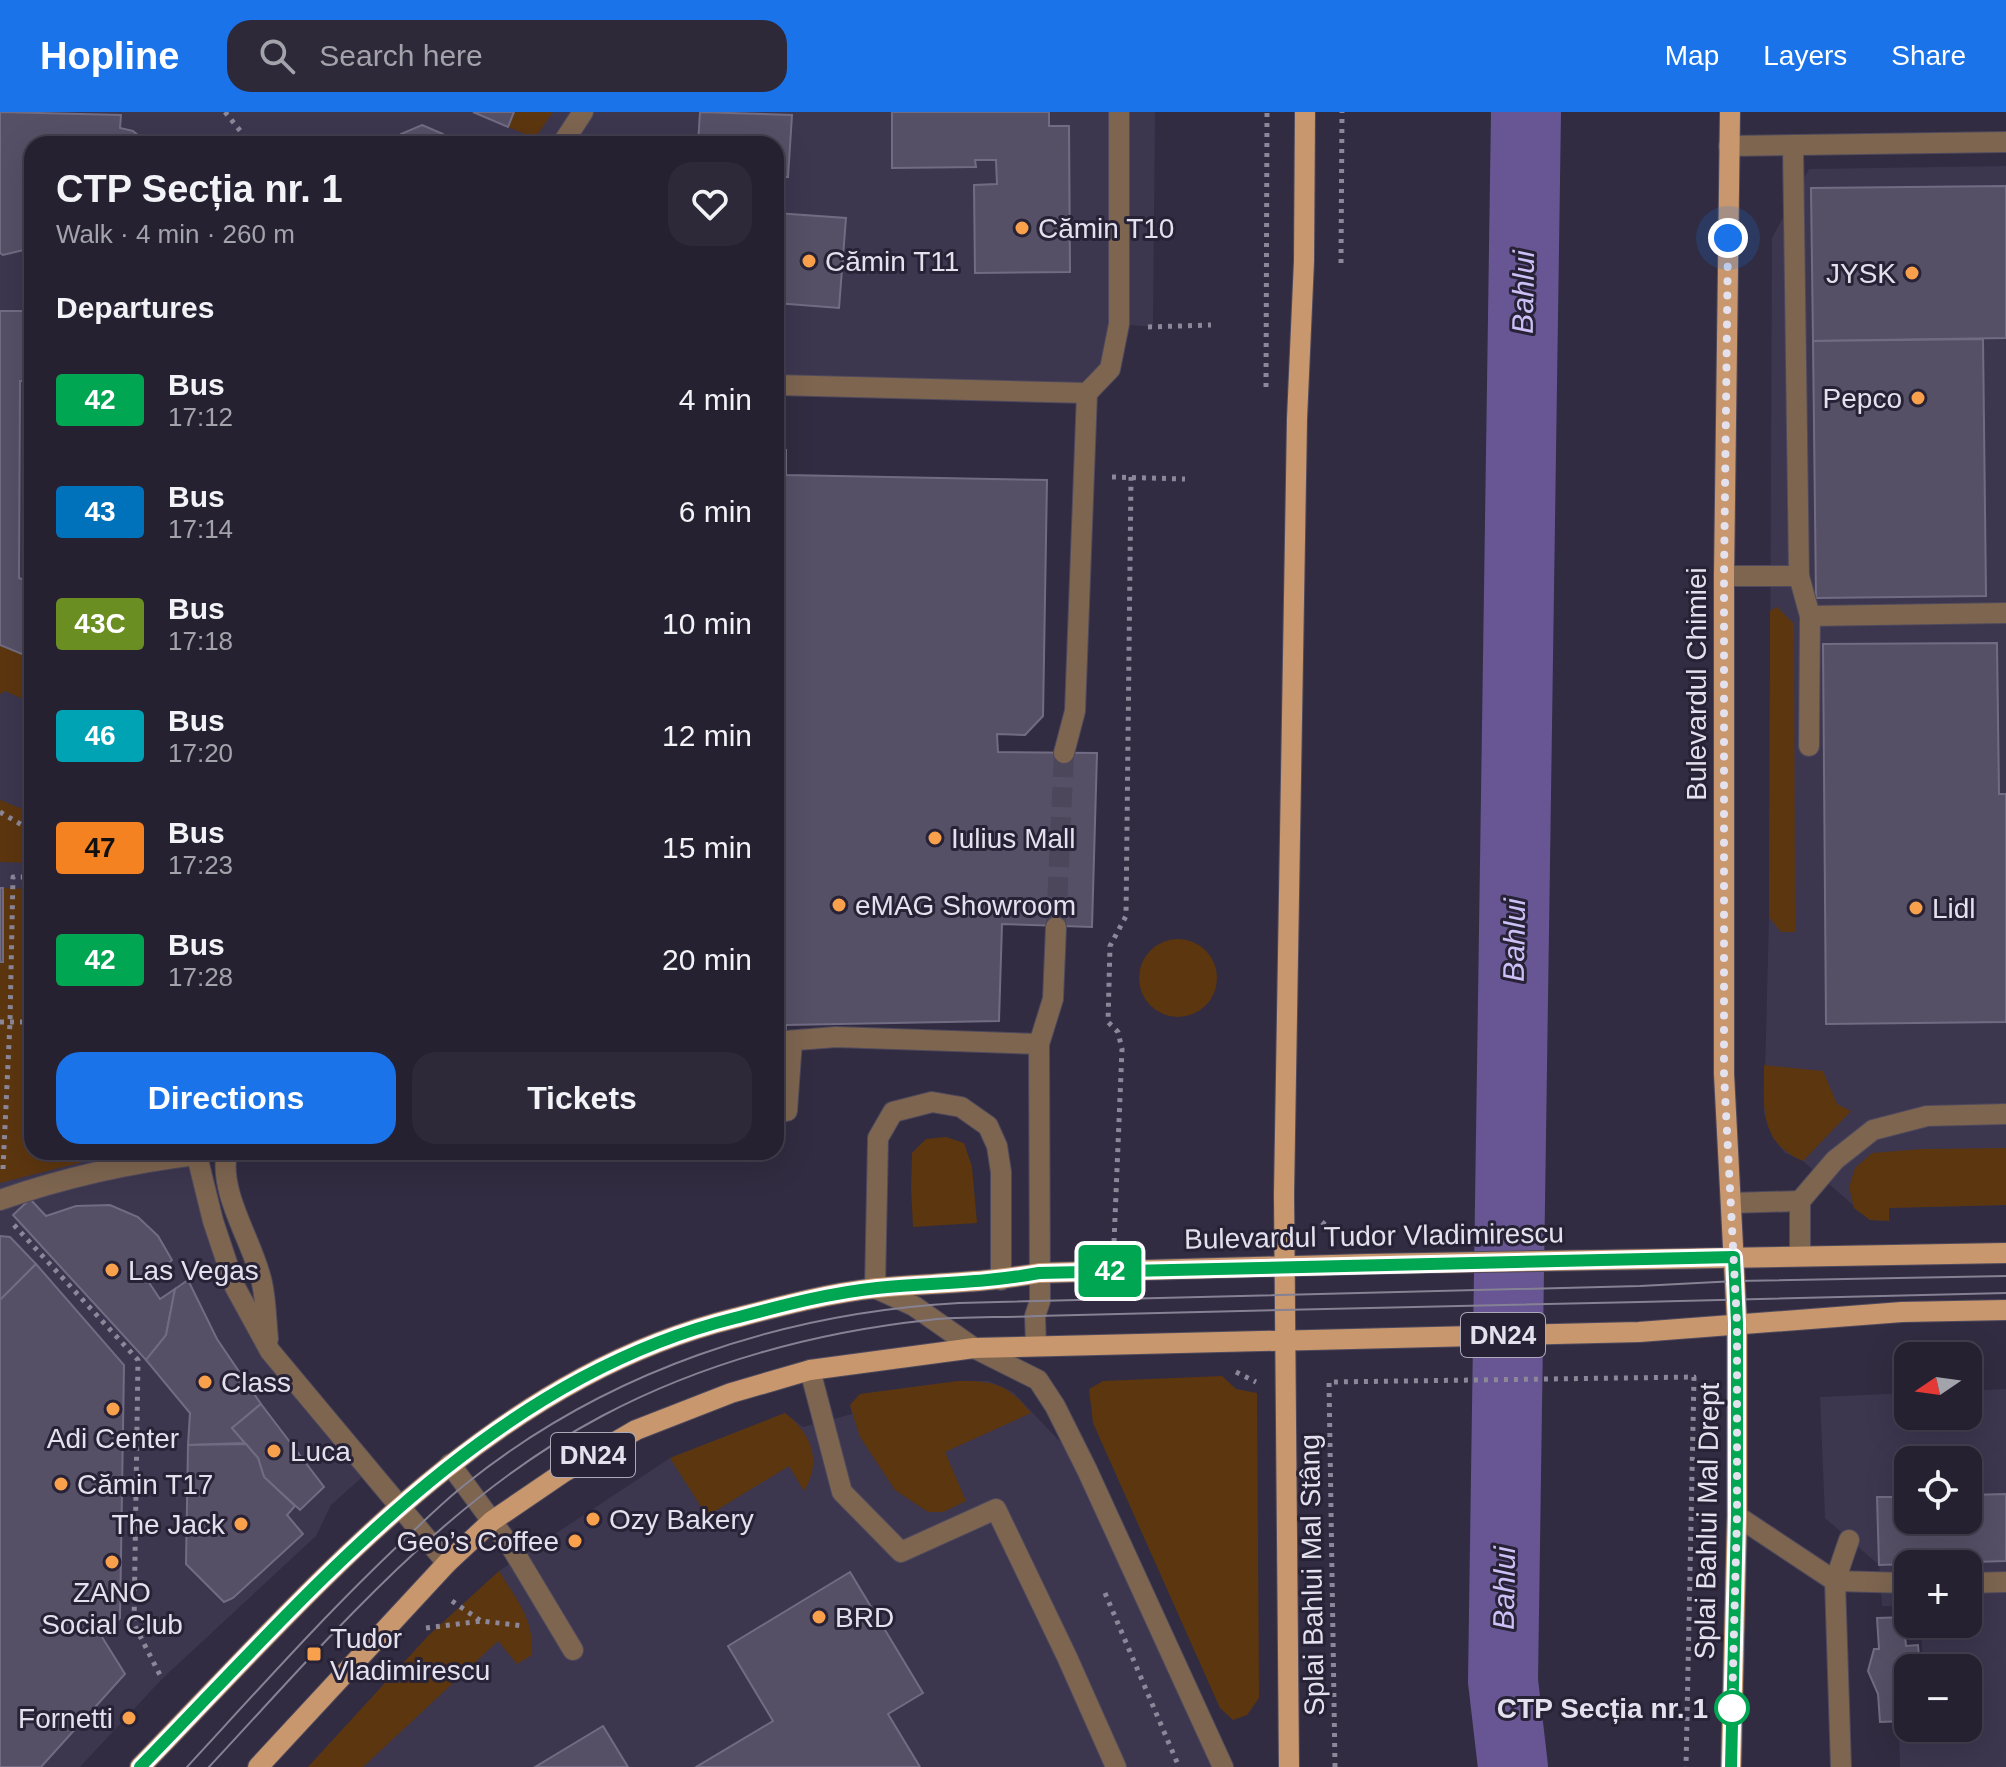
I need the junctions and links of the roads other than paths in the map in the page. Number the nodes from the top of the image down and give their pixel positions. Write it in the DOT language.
graph roads {
  1 [pos="583,112"];
  2 [pos="1119,112"];
  3 [pos="1305,112"];
  4 [pos="1730,112"];
  5 [pos="567,136"];
  6 [pos="2006,142"];
  7 [pos="1729,146"];
  8 [pos="1793,146"];
  9 [pos="784,385"];
  10 [pos="1087,393"];
  11 [pos="1724,576"];
  12 [pos="1799,576"];
  13 [pos="2006,613"];
  14 [pos="1810,616"];
  15 [pos="1809,746"];
  16 [pos="1064,753"];
  17 [pos="1056,927"];
  18 [pos="1039,1044"];
  19 [pos="784,1111"];
  20 [pos="2006,1114"];
  21 [pos="156,1160"];
  22 [pos="198,1160"];
  23 [pos="225,1160"];
  24 [pos="0,1200"];
  25 [pos="1800,1201"];
  26 [pos="1731,1203"];
  27 [pos="2006,1253"];
  28 [pos="1800,1256"];
  29 [pos="1734,1257"];
  30 [pos="1286,1266"];
  31 [pos="1039,1273"];
  32 [pos="1001,1280"];
  33 [pos="875,1288"];
  34 [pos="2006,1310"];
  35 [pos="1737,1323"];
  36 [pos="1284,1339"];
  37 [pos="1036,1346"];
  38 [pos="974,1348"];
  39 [pos="270,1351"];
  40 [pos="810,1370"];
  41 [pos="450,1464"];
  42 [pos="398,1506"];
  43 [pos="1737,1516"];
  44 [pos="492,1521"];
  45 [pos="1849,1540"];
  46 [pos="447,1563"];
  47 [pos="1835,1581"];
  48 [pos="2006,1582"];
  49 [pos="1894,1583"];
  50 [pos="1982,1583"];
  51 [pos="573,1650"];
  52 [pos="140,1767"];
  53 [pos="258,1767"];
  54 [pos="1116,1767"];
  55 [pos="1223,1767"];
  56 [pos="1289,1767"];
  57 [pos="1731,1767"];
  58 [pos="1841,1767"];
  1 -- 5 [label="street"];
  2 -- 10 [label="street"];
  3 -- 30 [label="main road"];
  4 -- 7 [label="main road, Bulevardul Chimiei"];
  6 -- 8 [label="street"];
  7 -- 8 [label="street"];
  7 -- 11 [label="main road, Bulevardul Chimiei"];
  8 -- 12 [label="street"];
  9 -- 10 [label="street"];
  10 -- 16 [label="street"];
  11 -- 12 [label="street"];
  11 -- 26 [label="main road, Bulevardul Chimiei"];
  12 -- 14 [label="street"];
  13 -- 14 [label="street"];
  14 -- 15 [label="street"];
  17 -- 18 [label="street"];
  18 -- 19 [label="street"];
  18 -- 31 [label="street"];
  20 -- 25 [label="street"];
  21 -- 24 [label="street"];
  22 -- 39 [label="street"];
  23 -- 39 [label="street"];
  25 -- 26 [label="street"];
  25 -- 28 [label="street"];
  26 -- 29 [label="main road, Bulevardul Chimiei"];
  27 -- 28 [label="main road, Bulevardul Tudor Vladimirescu / DN24"];
  28 -- 29 [label="main road, Bulevardul Tudor Vladimirescu / DN24"];
  29 -- 30 [label="main road, Bulevardul Tudor Vladimirescu / DN24"];
  29 -- 35 [label="main road, Splai Bahlui Mal Drept"];
  30 -- 31 [label="main road, Bulevardul Tudor Vladimirescu / DN24"];
  30 -- 36 [label="main road"];
  31 -- 32 [label="main road, Bulevardul Tudor Vladimirescu / DN24"];
  31 -- 37 [label="street"];
  32 -- 33 [label="main road, Bulevardul Tudor Vladimirescu / DN24"];
  32 -- 33 [label="street"];
  33 -- 38 [label="street"];
  33 -- 41 [label="main road, Bulevardul Tudor Vladimirescu / DN24"];
  34 -- 35 [label="main road, DN24"];
  35 -- 36 [label="main road, DN24"];
  35 -- 43 [label="main road, Splai Bahlui Mal Drept"];
  36 -- 37 [label="main road, DN24"];
  36 -- 56 [label="main road"];
  37 -- 38 [label="main road, DN24"];
  38 -- 40 [label="main road, DN24"];
  38 -- 55 [label="street"];
  39 -- 42 [label="street"];
  40 -- 44 [label="main road, DN24"];
  40 -- 54 [label="street"];
  41 -- 42 [label="main road, Bulevardul Tudor Vladimirescu / DN24"];
  41 -- 44 [label="street"];
  42 -- 46 [label="street"];
  42 -- 52 [label="main road, Bulevardul Tudor Vladimirescu / DN24"];
  43 -- 47 [label="street"];
  43 -- 57 [label="main road, Splai Bahlui Mal Drept"];
  44 -- 46 [label="main road, DN24"];
  44 -- 51 [label="street"];
  45 -- 47 [label="street"];
  46 -- 53 [label="main road, DN24"];
  47 -- 49 [label="street"];
  47 -- 58 [label="street"];
  48 -- 50 [label="street"];
}
